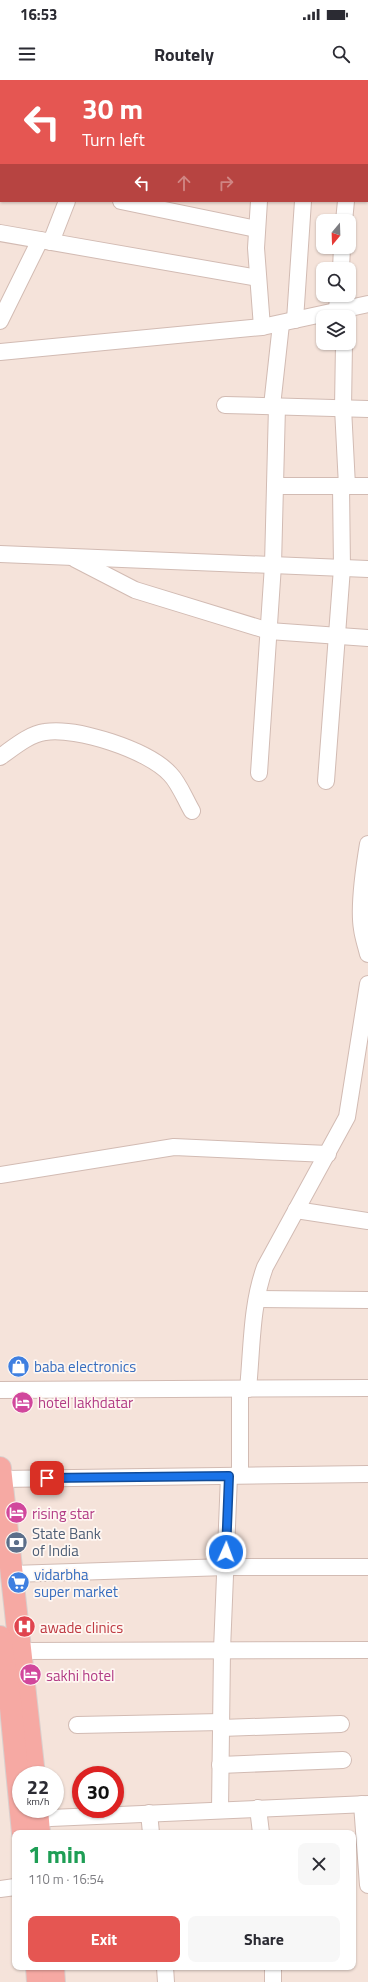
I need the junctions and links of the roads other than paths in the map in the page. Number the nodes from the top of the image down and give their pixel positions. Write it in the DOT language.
graph roads {
  1 [pos="66,202"];
  2 [pos="126,202"];
  3 [pos="258,202"];
  4 [pos="303,202"];
  5 [pos="346,202"];
  6 [pos="345,214"];
  7 [pos="256,229"];
  8 [pos="0,234"];
  9 [pos="46,241"];
  10 [pos="258,278"];
  11 [pos="368,304"];
  12 [pos="341,308"];
  13 [pos="0,321"];
  14 [pos="288,322"];
  15 [pos="262,328"];
  16 [pos="344,350"];
  17 [pos="0,352"];
  18 [pos="225,405"];
  19 [pos="274,406"];
  20 [pos="343,408"];
  21 [pos="368,409"];
  22 [pos="275,486"];
  23 [pos="344,486"];
  24 [pos="368,486"];
  25 [pos="0,554"];
  26 [pos="70,557"];
  27 [pos="273,565"];
  28 [pos="342,568"];
  29 [pos="368,569"];
  30 [pos="268,631"];
  31 [pos="337,635"];
  32 [pos="368,638"];
  33 [pos="0,757"];
  34 [pos="260,773"];
  35 [pos="326,781"];
  36 [pos="192,811"];
  37 [pos="368,844"];
  38 [pos="367,949"];
  39 [pos="368,984"];
  40 [pos="328,1154"];
  41 [pos="0,1175"];
  42 [pos="296,1210"];
  43 [pos="368,1221"];
  44 [pos="257,1299"];
  45 [pos="368,1300"];
  46 [pos="368,1388"];
  47 [pos="244,1389"];
  48 [pos="0,1390"];
  49 [pos="368,1474"];
  50 [pos="0,1475"];
  51 [pos="235,1476"];
  52 [pos="226,1567"];
  53 [pos="368,1567"];
  54 [pos="12,1574"];
  55 [pos="9,1645"];
  56 [pos="222,1650"];
  57 [pos="368,1650"];
  58 [pos="341,1724"];
  59 [pos="77,1725"];
  60 [pos="221,1725"];
  61 [pos="343,1760"];
  62 [pos="220,1765"];
  63 [pos="32,1766"];
  64 [pos="365,1804"];
  65 [pos="258,1808"];
  66 [pos="220,1810"];
  67 [pos="148,1813"];
  68 [pos="32,1822"];
  69 [pos="151,1830"];
  70 [pos="260,1830"];
  71 [pos="368,1885"];
  72 [pos="12,1887"];
  73 [pos="0,1889"];
  74 [pos="37,1970"];
  75 [pos="53,1970"];
  76 [pos="165,1970"];
  77 [pos="273,1970"];
  78 [pos="38,1982"];
  79 [pos="54,1982"];
  80 [pos="166,1982"];
  81 [pos="273,1982"];
  1 -- 9 [label="street"];
  2 -- 7 [label="street"];
  3 -- 7 [label="street"];
  4 -- 14 [label="street"];
  5 -- 6 [label="street"];
  7 -- 10 [label="street"];
  8 -- 9 [label="street"];
  9 -- 10 [label="street"];
  9 -- 13 [label="street"];
  10 -- 15 [label="street"];
  11 -- 12 [label="street"];
  12 -- 14 [label="street"];
  14 -- 15 [label="street"];
  14 -- 19 [label="street"];
  15 -- 17 [label="street"];
  16 -- 20 [label="street"];
  18 -- 19 [label="street"];
  19 -- 20 [label="street"];
  19 -- 22 [label="street"];
  20 -- 21 [label="street"];
  20 -- 23 [label="street"];
  22 -- 23 [label="street"];
  22 -- 27 [label="street"];
  23 -- 24 [label="street"];
  23 -- 28 [label="street"];
  25 -- 26 [label="street"];
  26 -- 27 [label="street"];
  26 -- 30 [label="street"];
  27 -- 28 [label="street"];
  27 -- 30 [label="street"];
  28 -- 29 [label="street"];
  28 -- 31 [label="street"];
  30 -- 31 [label="street"];
  30 -- 34 [label="street"];
  31 -- 32 [label="street"];
  31 -- 35 [label="street"];
  33 -- 36 [label="street"];
  37 -- 38 [label="street"];
  39 -- 40 [label="street"];
  40 -- 41 [label="street"];
  40 -- 42 [label="street"];
  42 -- 43 [label="street"];
  42 -- 44 [label="street"];
  44 -- 45 [label="street"];
  44 -- 47 [label="street"];
  46 -- 47 [label="street"];
  47 -- 48 [label="street"];
  47 -- 51 [label="street"];
  49 -- 51 [label="street"];
  50 -- 51 [label="street"];
  50 -- 54 [label="highway"];
  51 -- 52 [label="street"];
  52 -- 53 [label="street"];
  52 -- 54 [label="street"];
  52 -- 56 [label="street"];
  54 -- 55 [label="highway"];
  55 -- 56 [label="street"];
  55 -- 63 [label="highway"];
  55 -- 68 [label="highway"];
  56 -- 57 [label="street"];
  56 -- 60 [label="street"];
  58 -- 60 [label="street"];
  59 -- 60 [label="street"];
  60 -- 62 [label="street"];
  61 -- 62 [label="street"];
  62 -- 66 [label="street"];
  64 -- 65 [label="street"];
  64 -- 71 [label="street"];
  65 -- 66 [label="street"];
  65 -- 70 [label="street"];
  66 -- 67 [label="street"];
  67 -- 68 [label="street"];
  67 -- 69 [label="street"];
  72 -- 73 [label="street"];
  74 -- 78 [label="highway"];
  75 -- 79 [label="highway"];
  76 -- 80 [label="street"];
  77 -- 81 [label="street"];
}
